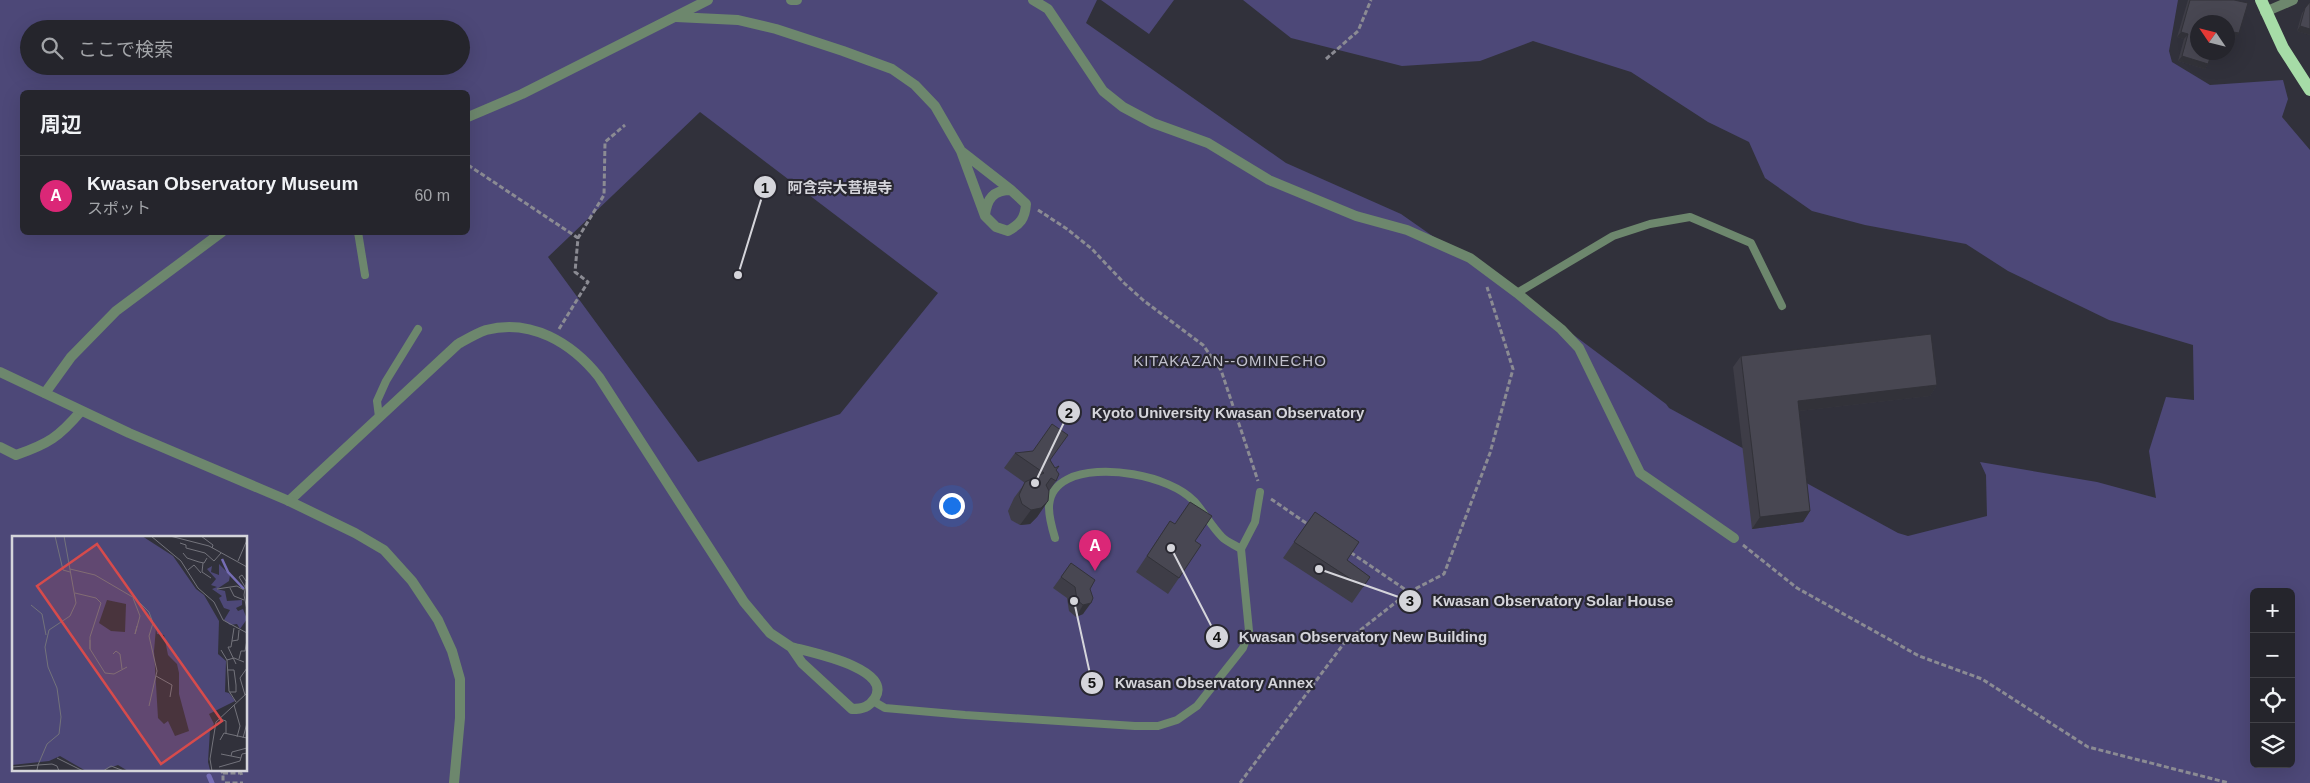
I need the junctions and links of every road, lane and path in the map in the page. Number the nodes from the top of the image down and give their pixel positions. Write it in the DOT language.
graph roads {
  1 [pos="708,0"];
  2 [pos="791,0"];
  3 [pos="797,0"];
  4 [pos="1033,0"];
  5 [pos="1371,0"];
  6 [pos="2293,0"];
  7 [pos="2263,6"];
  8 [pos="676,17"];
  9 [pos="1326,59"];
  10 [pos="2310,90"];
  11 [pos="470,116"];
  12 [pos="625,125"];
  13 [pos="961,152"];
  14 [pos="470,166"];
  15 [pos="1011,190"];
  16 [pos="1036,208"];
  17 [pos="985,216"];
  18 [pos="218,235"];
  19 [pos="358,235"];
  20 [pos="578,238"];
  21 [pos="1480,265"];
  22 [pos="365,275"];
  23 [pos="1517,293"];
  24 [pos="1782,306"];
  25 [pos="418,329"];
  26 [pos="553,338"];
  27 [pos="0,372"];
  28 [pos="45,392"];
  29 [pos="81,411"];
  30 [pos="379,417"];
  31 [pos="0,447"];
  32 [pos="1260,492"];
  33 [pos="289,501"];
  34 [pos="1310,526"];
  35 [pos="1055,538"];
  36 [pos="1734,538"];
  37 [pos="1343,548"];
  38 [pos="1241,549"];
  39 [pos="1409,592"];
  40 [pos="791,648"];
  41 [pos="873,701"];
  42 [pos="221,770"];
  43 [pos="223,773"];
  44 [pos="241,777"];
  45 [pos="224,783"];
  46 [pos="454,783"];
  47 [pos="1240,783"];
  48 [pos="2229,783"];
  1 -- 8 [label="street"];
  2 -- 3 [label="street"];
  4 -- 21 [label="street"];
  5 -- 9 [label="path"];
  6 -- 7 [label="street"];
  7 -- 10 [label="main road"];
  8 -- 11 [label="street"];
  8 -- 13 [label="street"];
  12 -- 20 [label="path"];
  13 -- 15 [label="street"];
  13 -- 17 [label="street"];
  14 -- 20 [label="path"];
  15 -- 17 [label="street"];
  15 -- 17 [label="street"];
  16 -- 32 [label="path"];
  18 -- 28 [label="street"];
  19 -- 22 [label="lane"];
  20 -- 26 [label="path"];
  21 -- 23 [label="street"];
  21 -- 39 [label="path"];
  23 -- 24 [label="lane"];
  23 -- 36 [label="street"];
  25 -- 30 [label="lane"];
  26 -- 30 [label="street"];
  26 -- 40 [label="street"];
  27 -- 28 [label="street"];
  28 -- 29 [label="street"];
  29 -- 31 [label="street"];
  29 -- 33 [label="street"];
  30 -- 33 [label="street"];
  32 -- 34 [label="path"];
  32 -- 38 [label="lane"];
  33 -- 46 [label="street"];
  35 -- 38 [label="lane"];
  36 -- 48 [label="path"];
  37 -- 39 [label="path"];
  38 -- 41 [label="lane"];
  39 -- 47 [label="path"];
  40 -- 41 [label="street"];
  40 -- 41 [label="street"];
  42 -- 43 [label="path"];
  43 -- 44 [label="path"];
  43 -- 45 [label="path"];
  44 -- 45 [label="path"];
}
